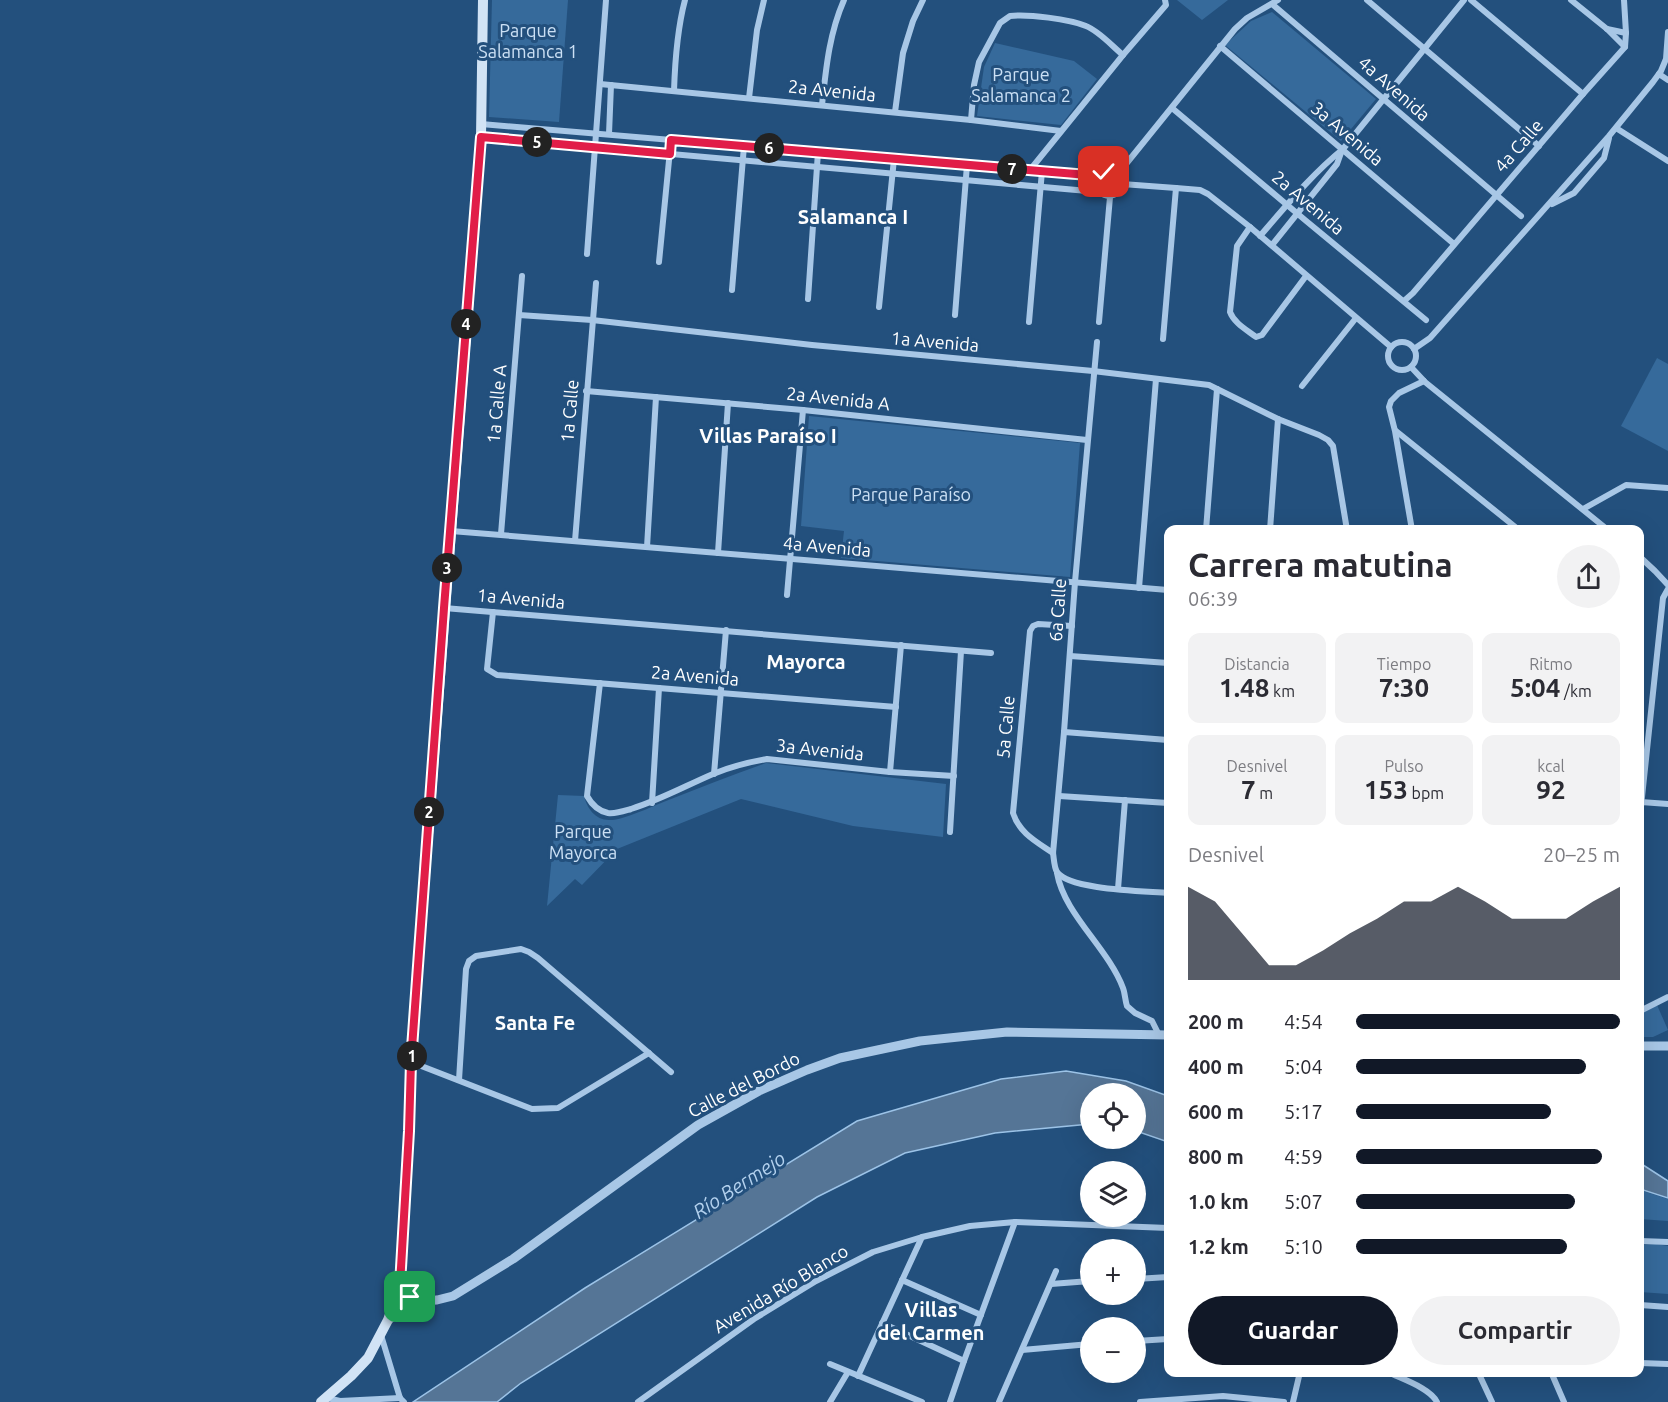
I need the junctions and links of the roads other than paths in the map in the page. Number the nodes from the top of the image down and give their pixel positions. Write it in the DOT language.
graph roads {
  1 [pos="483,0"];
  2 [pos="606,0"];
  3 [pos="685,0"];
  4 [pos="764,0"];
  5 [pos="844,0"];
  6 [pos="923,0"];
  7 [pos="1165,0"];
  8 [pos="1367,0"];
  9 [pos="1464,0"];
  10 [pos="1471,0"];
  11 [pos="1571,0"];
  12 [pos="1624,0"];
  13 [pos="1275,2"];
  14 [pos="1607,29"];
  15 [pos="1626,33"];
  16 [pos="1668,33"];
  17 [pos="1220,46"];
  18 [pos="1625,47"];
  19 [pos="1424,49"];
  20 [pos="1123,55"];
  21 [pos="1659,74"];
  22 [pos="1668,80"];
  23 [pos="600,84"];
  24 [pos="611,85"];
  25 [pos="674,91"];
  26 [pos="1583,94"];
  27 [pos="749,98"];
  28 [pos="1383,98"];
  29 [pos="822,105"];
  30 [pos="1172,108"];
  31 [pos="895,112"];
  32 [pos="971,120"];
  33 [pos="481,124"];
  34 [pos="1616,128"];
  35 [pos="1061,130"];
  36 [pos="596,133"];
  37 [pos="609,135"];
  38 [pos="1610,136"];
  39 [pos="481,137"];
  40 [pos="671,140"];
  41 [pos="744,146"];
  42 [pos="1539,146"];
  43 [pos="595,147"];
  44 [pos="1343,150"];
  45 [pos="818,152"];
  46 [pos="670,154"];
  47 [pos="894,159"];
  48 [pos="743,160"];
  49 [pos="1668,161"];
  50 [pos="967,165"];
  51 [pos="818,167"];
  52 [pos="1030,170"];
  53 [pos="1042,171"];
  54 [pos="892,173"];
  55 [pos="1116,173"];
  56 [pos="1100,176"];
  57 [pos="966,180"];
  58 [pos="1122,184"];
  59 [pos="1041,186"];
  60 [pos="1176,188"];
  61 [pos="1100,192"];
  62 [pos="1496,196"];
  63 [pos="1110,197"];
  64 [pos="1287,205"];
  65 [pos="1549,205"];
  66 [pos="1297,214"];
  67 [pos="1521,216"];
  68 [pos="1250,227"];
  69 [pos="1260,236"];
  70 [pos="1454,244"];
  71 [pos="1272,245"];
  72 [pos="588,254"];
  73 [pos="659,262"];
  74 [pos="522,276"];
  75 [pos="1306,276"];
  76 [pos="596,284"];
  77 [pos="732,290"];
  78 [pos="808,299"];
  79 [pos="1404,300"];
  80 [pos="879,307"];
  81 [pos="519,315"];
  82 [pos="955,315"];
  83 [pos="1356,318"];
  84 [pos="592,320"];
  85 [pos="1426,320"];
  86 [pos="1029,322"];
  87 [pos="1099,322"];
  88 [pos="1163,339"];
  89 [pos="1097,342"];
  90 [pos="1391,348"];
  91 [pos="1414,349"];
  92 [pos="1411,367"];
  93 [pos="1093,371"];
  94 [pos="1156,379"];
  95 [pos="1424,381"];
  96 [pos="1302,386"];
  97 [pos="1217,389"];
  98 [pos="586,391"];
  99 [pos="656,397"];
  100 [pos="728,403"];
  101 [pos="803,410"];
  102 [pos="1278,419"];
  103 [pos="1395,431"];
  104 [pos="1087,440"];
  105 [pos="1668,488"];
  106 [pos="1583,509"];
  107 [pos="1206,525"];
  108 [pos="1270,525"];
  109 [pos="1346,525"];
  110 [pos="1411,525"];
  111 [pos="1513,525"];
  112 [pos="1602,525"];
  113 [pos="450,531"];
  114 [pos="501,534"];
  115 [pos="575,541"];
  116 [pos="647,547"];
  117 [pos="718,553"];
  118 [pos="790,558"];
  119 [pos="1644,560"];
  120 [pos="1075,582"];
  121 [pos="1668,587"];
  122 [pos="1139,588"];
  123 [pos="1164,590"];
  124 [pos="787,595"];
  125 [pos="444,608"];
  126 [pos="493,612"];
  127 [pos="1071,626"];
  128 [pos="726,630"];
  129 [pos="901,645"];
  130 [pos="961,651"];
  131 [pos="991,653"];
  132 [pos="1070,656"];
  133 [pos="1164,663"];
  134 [pos="600,682"];
  135 [pos="659,688"];
  136 [pos="721,693"];
  137 [pos="896,707"];
  138 [pos="1064,732"];
  139 [pos="1164,740"];
  140 [pos="890,772"];
  141 [pos="714,774"];
  142 [pos="1644,774"];
  143 [pos="954,776"];
  144 [pos="1059,796"];
  145 [pos="1125,800"];
  146 [pos="1644,802"];
  147 [pos="652,803"];
  148 [pos="1164,803"];
  149 [pos="1668,804"];
  150 [pos="950,832"];
  151 [pos="1053,853"];
  152 [pos="1060,874"];
  153 [pos="1118,889"];
  154 [pos="1164,892"];
  155 [pos="1668,997"];
  156 [pos="1644,1009"];
  157 [pos="1164,1035"];
  158 [pos="1644,1046"];
  159 [pos="1668,1046"];
  160 [pos="649,1053"];
  161 [pos="411,1062"];
  162 [pos="671,1072"];
  163 [pos="459,1080"];
  164 [pos="1015,1222"];
  165 [pos="1164,1228"];
  166 [pos="922,1237"];
  167 [pos="1644,1241"];
  168 [pos="1668,1242"];
  169 [pos="1056,1271"];
  170 [pos="1164,1277"];
  171 [pos="1146,1278"];
  172 [pos="902,1280"];
  173 [pos="1080,1282"];
  174 [pos="1051,1284"];
  175 [pos="400,1285"];
  176 [pos="420,1301"];
  177 [pos="1644,1305"];
  178 [pos="1668,1307"];
  179 [pos="981,1315"];
  180 [pos="388,1320"];
  181 [pos="882,1323"];
  182 [pos="381,1334"];
  183 [pos="1164,1339"];
  184 [pos="1146,1340"];
  185 [pos="1080,1345"];
  186 [pos="1022,1350"];
  187 [pos="964,1360"];
  188 [pos="1644,1363"];
  189 [pos="830,1364"];
  190 [pos="1668,1364"];
  191 [pos="848,1372"];
  192 [pos="858,1376"];
  193 [pos="1299,1377"];
  194 [pos="1399,1377"];
  195 [pos="1480,1377"];
  196 [pos="1553,1377"];
  197 [pos="902,1394"];
  198 [pos="324,1400"];
  199 [pos="402,1400"];
  200 [pos="1437,1400"];
  201 [pos="638,1402"];
  202 [pos="830,1402"];
  203 [pos="898,1402"];
  204 [pos="922,1402"];
  205 [pos="950,1402"];
  206 [pos="999,1402"];
  207 [pos="1140,1402"];
  208 [pos="1284,1402"];
  209 [pos="1293,1402"];
  210 [pos="1492,1402"];
  211 [pos="1564,1402"];
  1 -- 33 [label="main road"];
  2 -- 23 [label="street"];
  3 -- 25 [label="street"];
  4 -- 27 [label="street"];
  5 -- 29 [label="street"];
  6 -- 31 [label="street"];
  7 -- 20 [label="street"];
  8 -- 19 [label="street"];
  9 -- 19 [label="street"];
  10 -- 26 [label="street"];
  11 -- 14 [label="street"];
  12 -- 15 [label="street"];
  13 -- 17 [label="street"];
  13 -- 28 [label="street, 4a Avenida"];
  14 -- 15 [label="street"];
  14 -- 18 [label="street"];
  15 -- 18 [label="street"];
  16 -- 21 [label="street"];
  17 -- 30 [label="street"];
  17 -- 44 [label="street, 3a Avenida"];
  18 -- 26 [label="street, 4a Calle"];
  19 -- 28 [label="street"];
  19 -- 42 [label="street"];
  20 -- 32 [label="street"];
  20 -- 35 [label="street"];
  21 -- 22 [label="street"];
  21 -- 34 [label="street"];
  23 -- 24 [label="street, 2a Avenida"];
  23 -- 36 [label="street"];
  24 -- 25 [label="street, 2a Avenida"];
  24 -- 37 [label="street"];
  25 -- 27 [label="street, 2a Avenida"];
  26 -- 42 [label="street, 4a Calle"];
  27 -- 29 [label="street, 2a Avenida"];
  28 -- 44 [label="street"];
  28 -- 62 [label="street, 4a Avenida"];
  29 -- 31 [label="street, 2a Avenida"];
  30 -- 55 [label="street"];
  30 -- 64 [label="street, 2a Avenida"];
  31 -- 32 [label="street, 2a Avenida"];
  32 -- 35 [label="street, 2a Avenida"];
  33 -- 36 [label="street"];
  33 -- 39 [label="main road"];
  34 -- 38 [label="street"];
  34 -- 49 [label="street"];
  35 -- 52 [label="street"];
  36 -- 37 [label="street"];
  36 -- 43 [label="street"];
  37 -- 40 [label="street"];
  38 -- 65 [label="street"];
  38 -- 65 [label="street"];
  39 -- 43 [label="street"];
  39 -- 113 [label="main road"];
  40 -- 41 [label="street"];
  40 -- 46 [label="street"];
  41 -- 45 [label="street"];
  41 -- 48 [label="street"];
  42 -- 62 [label="street, 4a Calle"];
  43 -- 46 [label="street"];
  43 -- 72 [label="street"];
  44 -- 64 [label="street"];
  44 -- 66 [label="street"];
  44 -- 70 [label="street, 3a Avenida"];
  45 -- 47 [label="street"];
  45 -- 51 [label="street"];
  46 -- 48 [label="street"];
  46 -- 73 [label="street"];
  47 -- 50 [label="street"];
  47 -- 54 [label="street"];
  48 -- 51 [label="street"];
  48 -- 77 [label="street"];
  50 -- 52 [label="street"];
  50 -- 57 [label="street"];
  51 -- 54 [label="street"];
  51 -- 78 [label="street"];
  52 -- 53 [label="street"];
  53 -- 56 [label="street"];
  53 -- 59 [label="street"];
  54 -- 57 [label="street"];
  54 -- 80 [label="street"];
  55 -- 56 [label="street"];
  55 -- 58 [label="street"];
  56 -- 61 [label="street"];
  57 -- 59 [label="street"];
  57 -- 82 [label="street"];
  58 -- 60 [label="street"];
  58 -- 63 [label="street"];
  59 -- 61 [label="street"];
  59 -- 86 [label="street"];
  60 -- 68 [label="street"];
  60 -- 88 [label="street"];
  61 -- 63 [label="street"];
  62 -- 67 [label="street, 4a Avenida"];
  62 -- 70 [label="street, 4a Calle"];
  63 -- 87 [label="street"];
  64 -- 66 [label="street, 2a Avenida"];
  64 -- 69 [label="street"];
  65 -- 91 [label="street"];
  66 -- 71 [label="street"];
  66 -- 79 [label="street, 2a Avenida"];
  68 -- 69 [label="street"];
  68 -- 75 [label="street"];
  69 -- 71 [label="street"];
  70 -- 79 [label="street, 4a Calle"];
  71 -- 75 [label="street"];
  74 -- 81 [label="street, 1a Calle A"];
  75 -- 83 [label="street"];
  76 -- 84 [label="street, 1a Calle"];
  79 -- 85 [label="street, 2a Avenida"];
  81 -- 84 [label="street, 1a Avenida"];
  81 -- 114 [label="street, 1a Calle A"];
  83 -- 90 [label="street"];
  83 -- 96 [label="street"];
  84 -- 93 [label="street, 1a Avenida"];
  84 -- 98 [label="street, 1a Calle"];
  89 -- 93 [label="street, 6a Calle"];
  90 -- 91 [label="street"];
  90 -- 92 [label="street"];
  91 -- 92 [label="street"];
  92 -- 95 [label="street"];
  93 -- 94 [label="street, 1a Avenida"];
  93 -- 104 [label="street, 6a Calle"];
  94 -- 97 [label="street, 1a Avenida"];
  94 -- 122 [label="street"];
  95 -- 103 [label="street"];
  95 -- 106 [label="street"];
  97 -- 102 [label="street, 1a Avenida"];
  97 -- 107 [label="street"];
  98 -- 99 [label="street, 2a Avenida A"];
  98 -- 115 [label="street, 1a Calle"];
  99 -- 100 [label="street, 2a Avenida A"];
  99 -- 116 [label="street"];
  100 -- 101 [label="street, 2a Avenida A"];
  100 -- 117 [label="street"];
  101 -- 104 [label="street, 2a Avenida A"];
  101 -- 118 [label="street"];
  102 -- 108 [label="street"];
  102 -- 109 [label="street, 1a Avenida"];
  103 -- 110 [label="street"];
  103 -- 111 [label="street"];
  104 -- 120 [label="street, 6a Calle"];
  105 -- 106 [label="street"];
  106 -- 112 [label="street"];
  113 -- 114 [label="street, 4a Avenida"];
  113 -- 125 [label="main road"];
  114 -- 115 [label="street, 4a Avenida"];
  115 -- 116 [label="street, 4a Avenida"];
  116 -- 117 [label="street, 4a Avenida"];
  117 -- 118 [label="street, 4a Avenida"];
  118 -- 120 [label="street, 4a Avenida"];
  118 -- 124 [label="street"];
  119 -- 121 [label="street"];
  120 -- 122 [label="street, 4a Avenida"];
  120 -- 127 [label="street, 6a Calle"];
  121 -- 142 [label="street"];
  122 -- 123 [label="street, 4a Avenida"];
  125 -- 126 [label="street, 1a Avenida"];
  125 -- 161 [label="main road"];
  126 -- 128 [label="street, 1a Avenida"];
  126 -- 134 [label="street, 2a Avenida"];
  127 -- 132 [label="street, 6a Calle"];
  127 -- 151 [label="street, 5a Calle"];
  128 -- 129 [label="street, 1a Avenida"];
  128 -- 136 [label="street"];
  129 -- 130 [label="street, 1a Avenida"];
  129 -- 137 [label="street"];
  130 -- 131 [label="street, 1a Avenida"];
  130 -- 143 [label="street"];
  132 -- 133 [label="street"];
  132 -- 138 [label="street, 6a Calle"];
  134 -- 135 [label="street, 2a Avenida"];
  134 -- 147 [label="street, 3a Avenida"];
  135 -- 136 [label="street, 2a Avenida"];
  135 -- 147 [label="street"];
  136 -- 137 [label="street, 2a Avenida"];
  136 -- 141 [label="street"];
  137 -- 140 [label="street"];
  138 -- 139 [label="street"];
  138 -- 144 [label="street, 6a Calle"];
  140 -- 141 [label="street, 3a Avenida"];
  140 -- 143 [label="street, 3a Avenida"];
  141 -- 147 [label="street, 3a Avenida"];
  143 -- 150 [label="street"];
  144 -- 145 [label="street"];
  144 -- 151 [label="street, 6a Calle"];
  145 -- 148 [label="street"];
  145 -- 153 [label="street"];
  146 -- 149 [label="street"];
  151 -- 152 [label="street, 6a Calle"];
  152 -- 153 [label="street"];
  152 -- 157 [label="street, 6a Calle"];
  153 -- 154 [label="street"];
  155 -- 156 [label="street"];
  157 -- 176 [label="street, Calle del Bordo"];
  158 -- 159 [label="street"];
  160 -- 162 [label="street"];
  160 -- 163 [label="street"];
  160 -- 163 [label="street"];
  161 -- 163 [label="street"];
  161 -- 175 [label="main road"];
  164 -- 165 [label="street, Avenida Río Blanco"];
  164 -- 166 [label="street, Avenida Río Blanco"];
  164 -- 179 [label="street"];
  166 -- 172 [label="street"];
  166 -- 201 [label="street, Avenida Río Blanco"];
  167 -- 168 [label="street"];
  169 -- 174 [label="street"];
  170 -- 171 [label="street"];
  172 -- 179 [label="street"];
  172 -- 181 [label="street"];
  173 -- 174 [label="street"];
  174 -- 186 [label="street"];
  175 -- 176 [label="street"];
  175 -- 180 [label="main road"];
  176 -- 180 [label="street, Calle del Bordo"];
  177 -- 178 [label="street"];
  179 -- 187 [label="street"];
  180 -- 182 [label="main road"];
  181 -- 187 [label="street"];
  181 -- 192 [label="street"];
  182 -- 198 [label="main road"];
  182 -- 199 [label="street"];
  183 -- 184 [label="street"];
  185 -- 186 [label="street"];
  186 -- 206 [label="street"];
  187 -- 205 [label="street"];
  188 -- 190 [label="street"];
  189 -- 191 [label="street"];
  191 -- 192 [label="street"];
  191 -- 202 [label="street"];
  192 -- 197 [label="street"];
  193 -- 209 [label="street"];
  194 -- 200 [label="street"];
  195 -- 210 [label="street"];
  196 -- 211 [label="street"];
  197 -- 203 [label="street"];
  197 -- 204 [label="street"];
  198 -- 199 [label="street"];
  207 -- 208 [label="street"];
}
